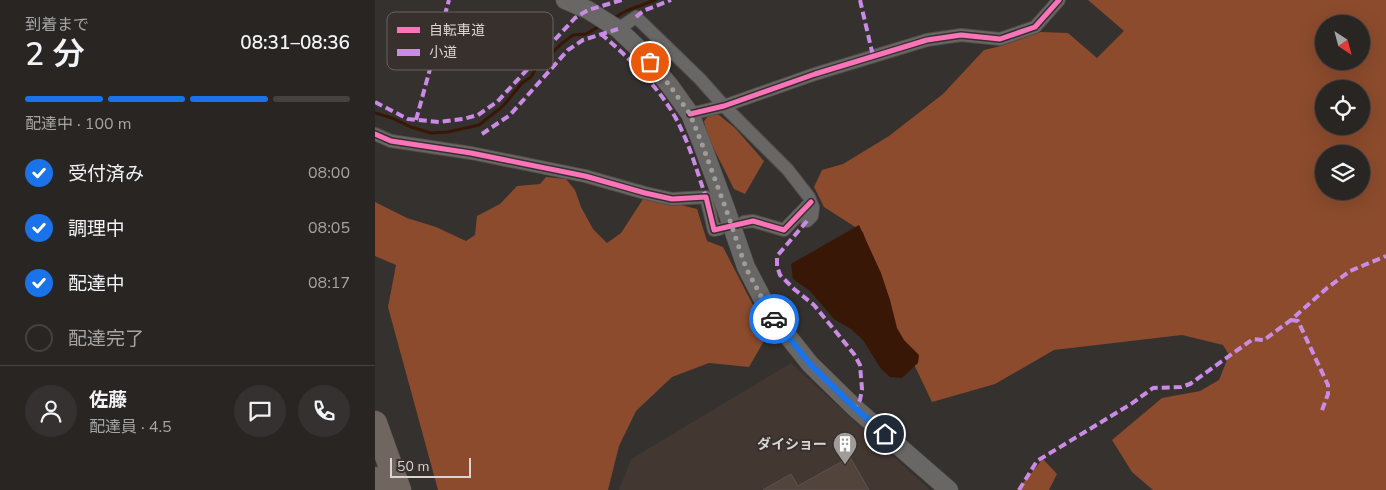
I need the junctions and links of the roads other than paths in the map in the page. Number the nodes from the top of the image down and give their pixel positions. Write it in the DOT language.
graph roads {
  1 [pos="565,0"];
  2 [pos="1059,0"];
  3 [pos="618,28"];
  4 [pos="724,106"];
  5 [pos="690,114"];
  6 [pos="375,134"];
  7 [pos="811,202"];
  8 [pos="807,221"];
  9 [pos="744,222"];
  10 [pos="719,229"];
  11 [pos="375,422"];
  12 [pos="375,479"];
  13 [pos="379,490"];
  14 [pos="399,490"];
  15 [pos="949,490"];
  1 -- 3 [label="main road"];
  2 -- 4 [label="street"];
  3 -- 4 [label="street"];
  3 -- 5 [label="main road"];
  4 -- 5 [label="street"];
  4 -- 7 [label="street"];
  5 -- 15 [label="main road"];
  6 -- 10 [label="street"];
  7 -- 8 [label="street"];
  7 -- 9 [label="street"];
  11 -- 14 [label="highway"];
  12 -- 13 [label="highway"];
}
